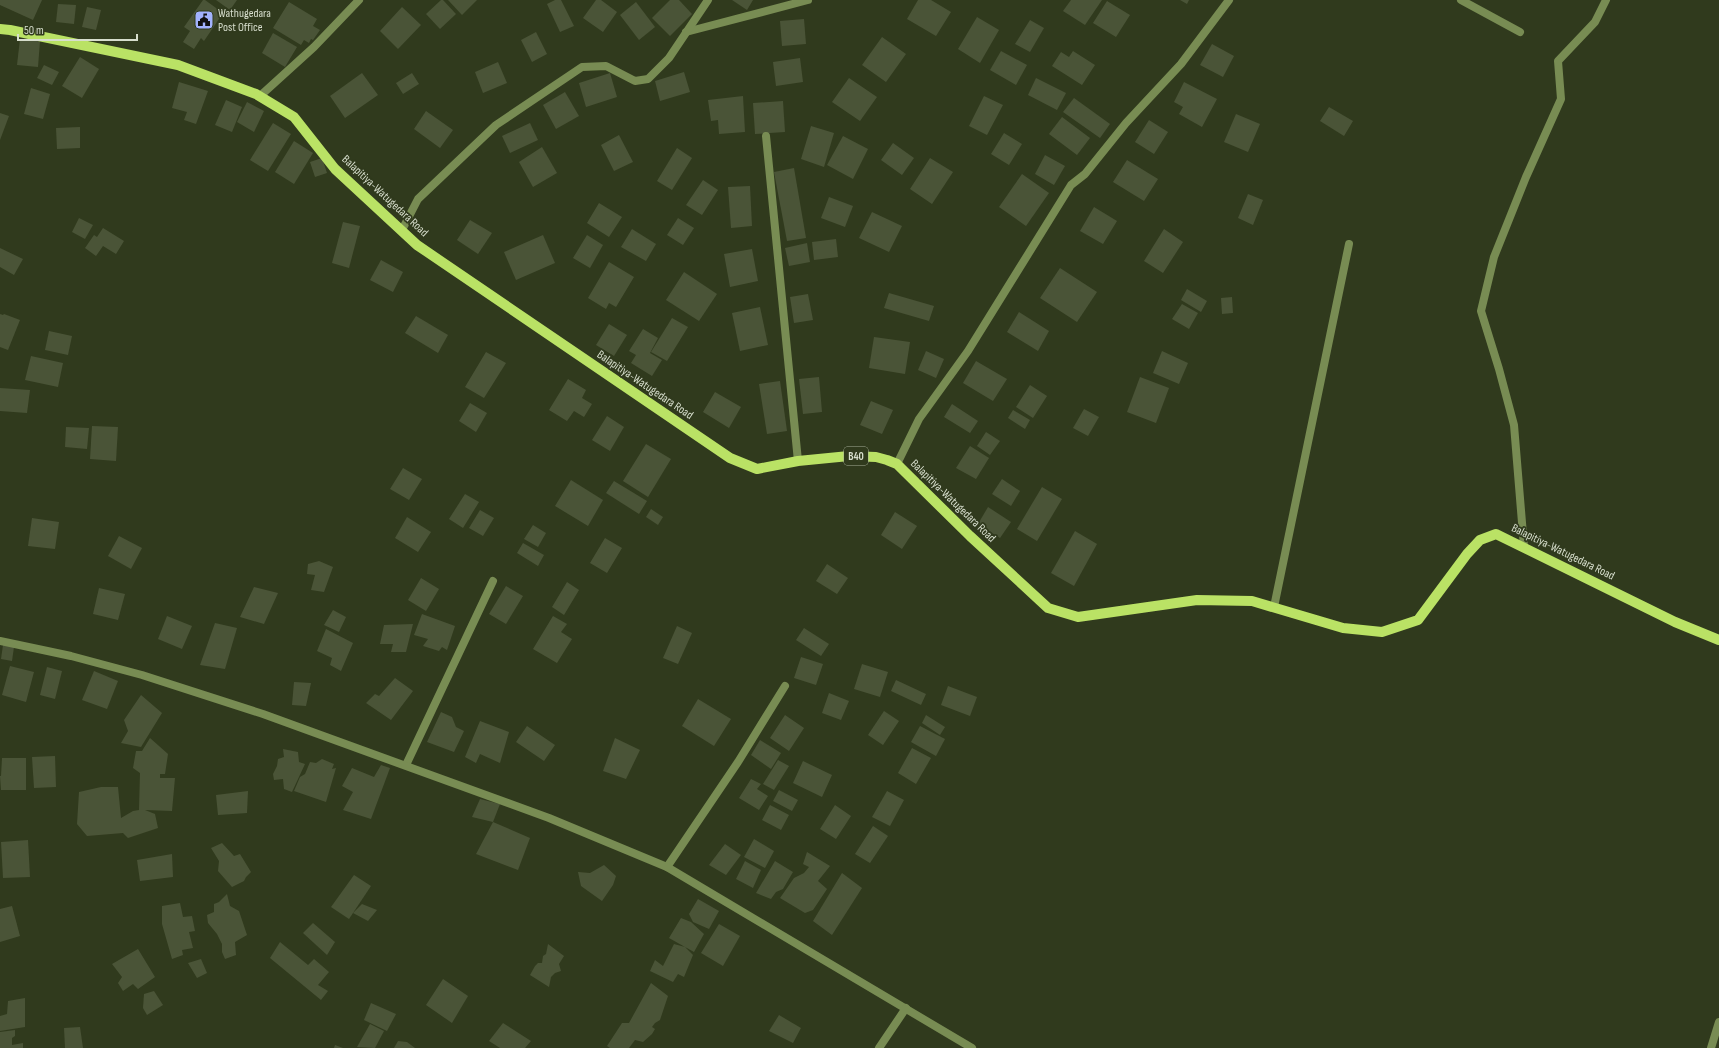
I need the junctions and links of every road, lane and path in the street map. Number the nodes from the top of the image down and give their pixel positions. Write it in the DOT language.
graph roads {
  1 [pos="359,0"];
  2 [pos="708,0"];
  3 [pos="808,0"];
  4 [pos="1229,0"];
  5 [pos="1461,0"];
  6 [pos="1606,0"];
  7 [pos="0,29"];
  8 [pos="686,32"];
  9 [pos="1520,32"];
  10 [pos="260,96"];
  11 [pos="766,136"];
  12 [pos="402,230"];
  13 [pos="1349,244"];
  14 [pos="798,461"];
  15 [pos="897,464"];
  16 [pos="1524,547"];
  17 [pos="493,581"];
  18 [pos="1274,607"];
  19 [pos="1719,640"];
  20 [pos="0,641"];
  21 [pos="785,686"];
  22 [pos="406,765"];
  23 [pos="667,867"];
  24 [pos="906,1008"];
  25 [pos="1719,1022"];
  26 [pos="879,1048"];
  27 [pos="972,1048"];
  28 [pos="1711,1048"];
  1 -- 10 [label="street"];
  2 -- 8 [label="street"];
  3 -- 8 [label="street"];
  4 -- 15 [label="street"];
  5 -- 9 [label="street"];
  6 -- 16 [label="street"];
  7 -- 10 [label="main road, Balapitiya-Watugedara Road / B40"];
  8 -- 12 [label="street"];
  10 -- 12 [label="main road, Balapitiya-Watugedara Road / B40"];
  11 -- 14 [label="street"];
  12 -- 14 [label="main road, Balapitiya-Watugedara Road / B40"];
  13 -- 18 [label="street"];
  14 -- 15 [label="main road, Balapitiya-Watugedara Road / B40"];
  15 -- 18 [label="main road, Balapitiya-Watugedara Road / B40"];
  16 -- 18 [label="main road, Balapitiya-Watugedara Road / B40"];
  16 -- 19 [label="main road, Balapitiya-Watugedara Road / B40"];
  17 -- 22 [label="street"];
  20 -- 22 [label="street"];
  21 -- 23 [label="street"];
  22 -- 23 [label="street"];
  23 -- 24 [label="street"];
  24 -- 26 [label="street"];
  24 -- 27 [label="street"];
  25 -- 28 [label="street"];
}
